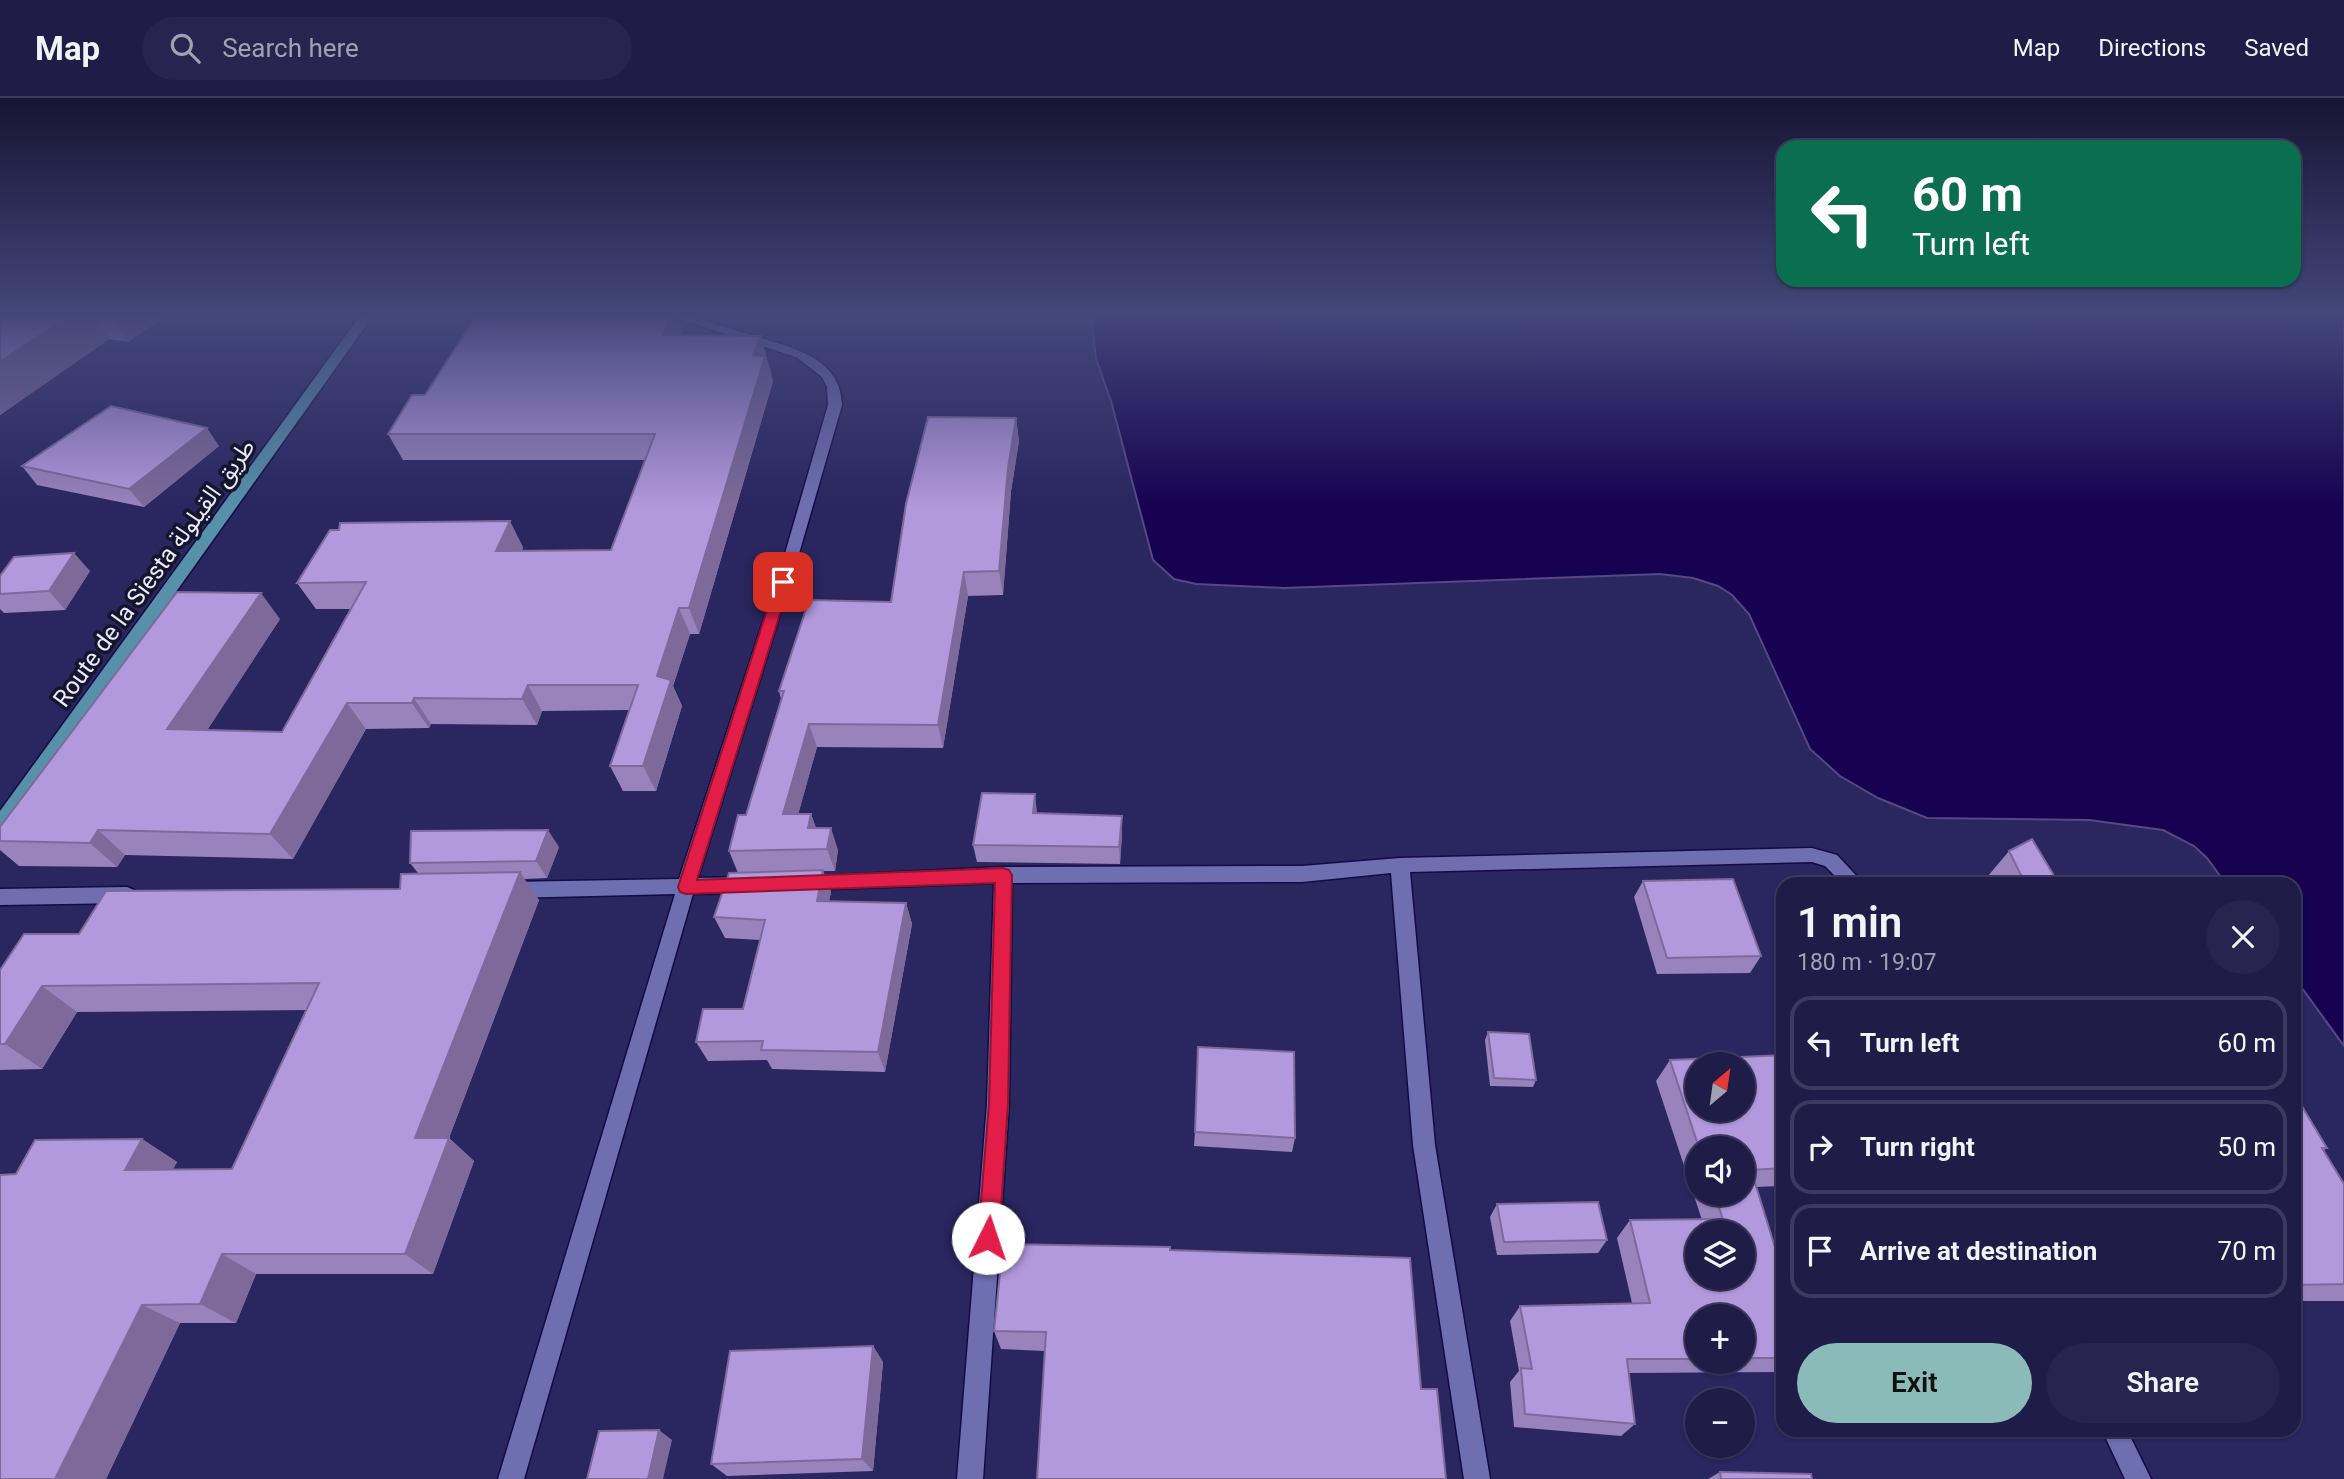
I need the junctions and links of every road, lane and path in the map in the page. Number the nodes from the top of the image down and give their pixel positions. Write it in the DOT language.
graph roads {
  1 [pos="323,377"];
  2 [pos="831,377"];
  3 [pos="0,825"];
  4 [pos="1400,865"];
  5 [pos="1003,875"];
  6 [pos="1848,877"];
  7 [pos="686,887"];
  8 [pos="492,890"];
  9 [pos="150,895"];
  10 [pos="0,897"];
  11 [pos="2117,1437"];
  12 [pos="511,1479"];
  13 [pos="970,1479"];
  14 [pos="1478,1479"];
  15 [pos="2138,1479"];
  1 -- 3 [label="main road, Route de la Siesta طريق القيلولة"];
  2 -- 7 [label="street"];
  4 -- 5 [label="street"];
  4 -- 6 [label="street"];
  4 -- 14 [label="street"];
  5 -- 7 [label="street"];
  5 -- 13 [label="street"];
  7 -- 8 [label="street"];
  7 -- 12 [label="street"];
  9 -- 10 [label="street"];
  11 -- 15 [label="street"];
}
